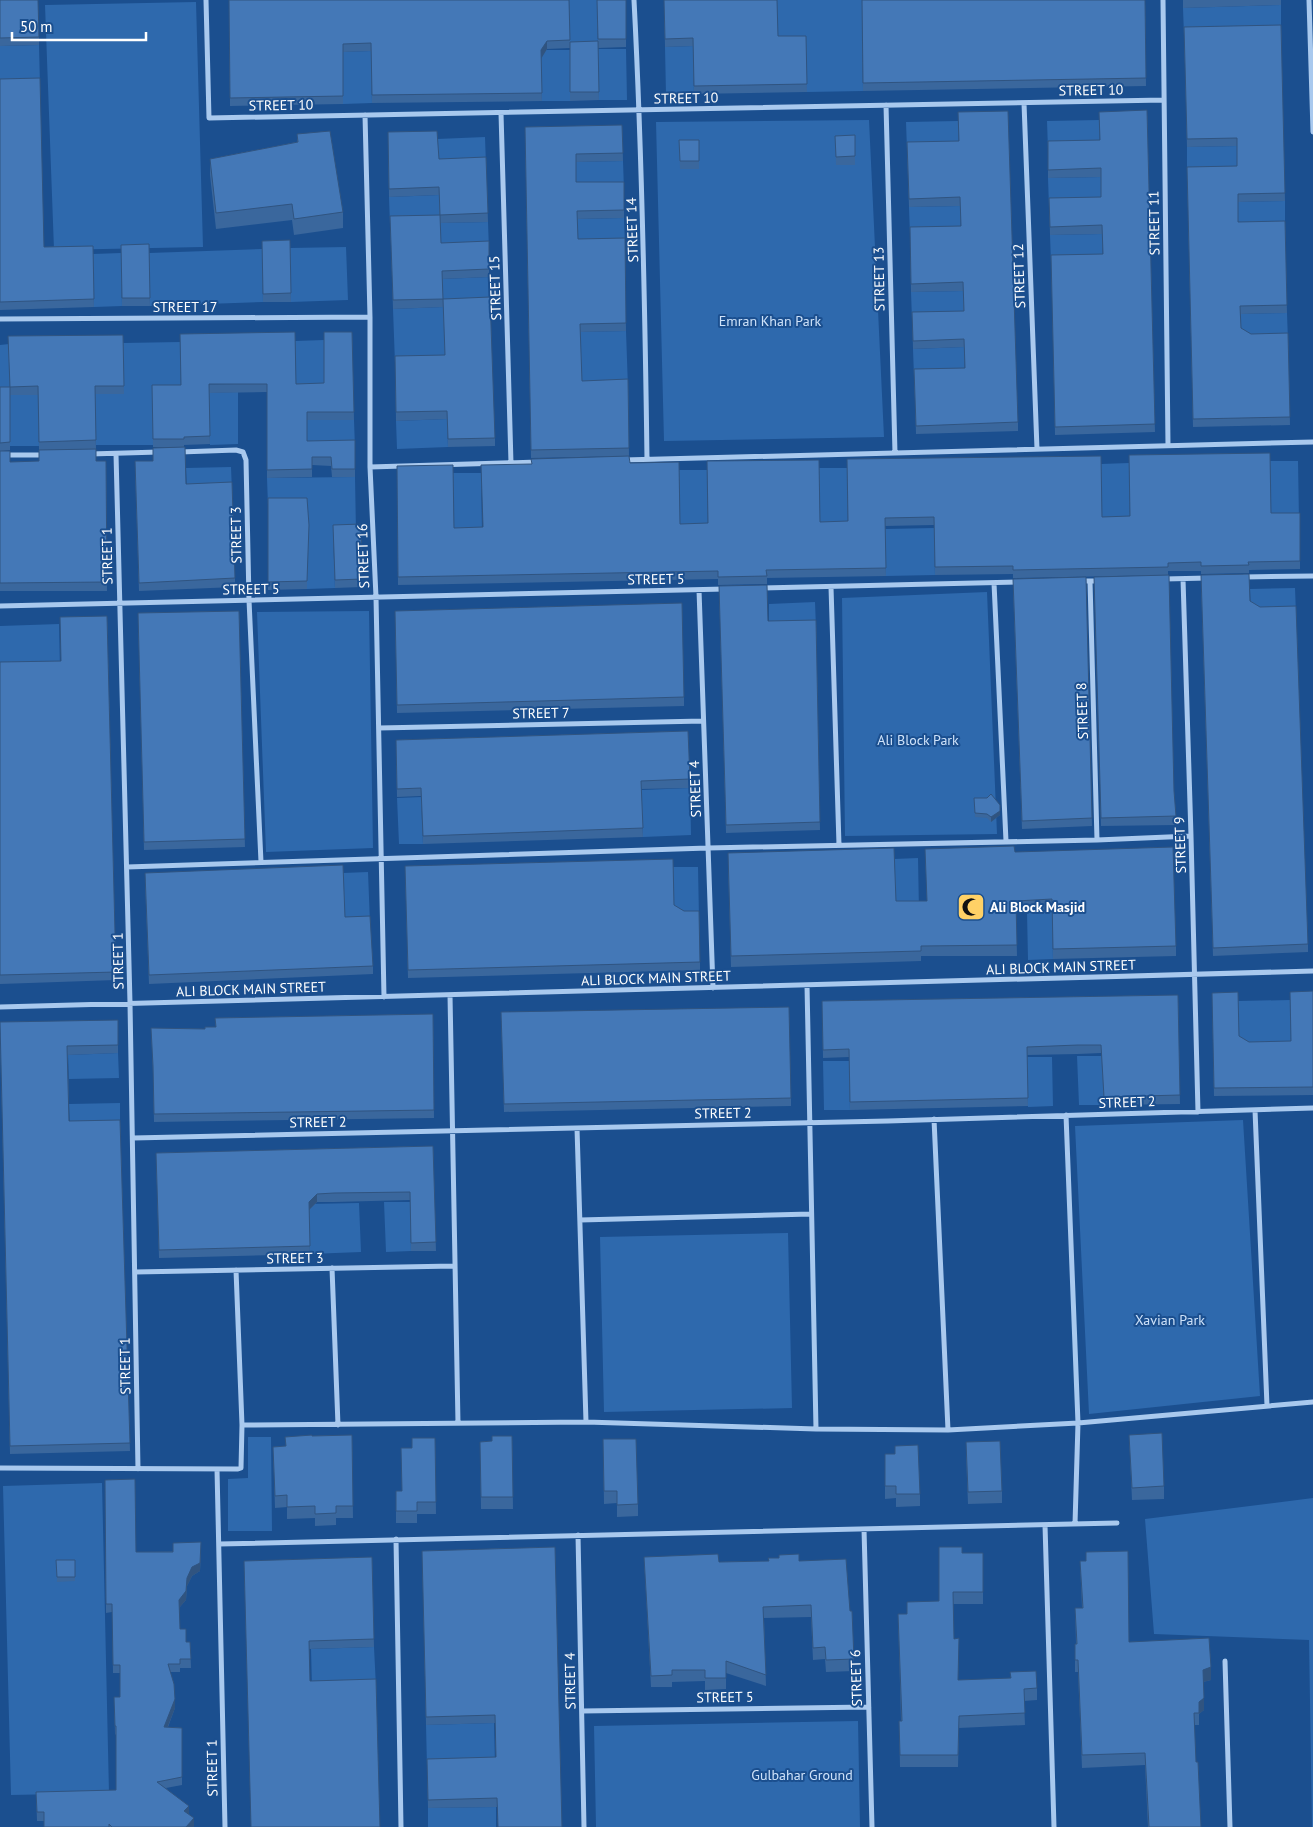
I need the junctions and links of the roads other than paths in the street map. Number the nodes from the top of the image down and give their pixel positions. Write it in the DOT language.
graph roads {
  1 [pos="206,0"];
  2 [pos="634,0"];
  3 [pos="1163,0"];
  4 [pos="1309,0"];
  5 [pos="1164,100"];
  6 [pos="1024,103"];
  7 [pos="886,105"];
  8 [pos="640,110"];
  9 [pos="501,113"];
  10 [pos="365,115"];
  11 [pos="1313,132"];
  12 [pos="370,317"];
  13 [pos="0,319"];
  14 [pos="1313,442"];
  15 [pos="1168,445"];
  16 [pos="1037,449"];
  17 [pos="162,452"];
  18 [pos="171,452"];
  19 [pos="895,453"];
  20 [pos="87,454"];
  21 [pos="116,454"];
  22 [pos="0,455"];
  23 [pos="48,455"];
  24 [pos="647,459"];
  25 [pos="618,460"];
  26 [pos="540,462"];
  27 [pos="511,463"];
  28 [pos="370,467"];
  29 [pos="1313,576"];
  30 [pos="1238,577"];
  31 [pos="1183,578"];
  32 [pos="1211,578"];
  33 [pos="1155,579"];
  34 [pos="1108,580"];
  35 [pos="1071,581"];
  36 [pos="1090,581"];
  37 [pos="1023,582"];
  38 [pos="994,583"];
  39 [pos="831,587"];
  40 [pos="755,588"];
  41 [pos="727,589"];
  42 [pos="698,590"];
  43 [pos="376,597"];
  44 [pos="249,600"];
  45 [pos="119,603"];
  46 [pos="0,606"];
  47 [pos="703,721"];
  48 [pos="379,728"];
  49 [pos="1192,836"];
  50 [pos="1097,840"];
  51 [pos="1006,841"];
  52 [pos="839,845"];
  53 [pos="708,848"];
  54 [pos="381,859"];
  55 [pos="260,862"];
  56 [pos="127,867"];
  57 [pos="1313,971"];
  58 [pos="1195,974"];
  59 [pos="807,985"];
  60 [pos="713,988"];
  61 [pos="450,995"];
  62 [pos="384,997"];
  63 [pos="130,1004"];
  64 [pos="0,1007"];
  65 [pos="1313,1108"];
  66 [pos="1255,1110"];
  67 [pos="1198,1112"];
  68 [pos="1066,1115"];
  69 [pos="934,1120"];
  70 [pos="809,1123"];
  71 [pos="577,1128"];
  72 [pos="452,1130"];
  73 [pos="133,1138"];
  74 [pos="811,1214"];
  75 [pos="580,1220"];
  76 [pos="454,1266"];
  77 [pos="332,1268"];
  78 [pos="236,1270"];
  79 [pos="135,1272"];
  80 [pos="1313,1402"];
  81 [pos="1267,1406"];
  82 [pos="586,1422"];
  83 [pos="458,1423"];
  84 [pos="1078,1423"];
  85 [pos="338,1424"];
  86 [pos="242,1425"];
  87 [pos="816,1429"];
  88 [pos="948,1430"];
  89 [pos="0,1468"];
  90 [pos="138,1468"];
  91 [pos="217,1469"];
  92 [pos="1117,1523"];
  93 [pos="1075,1524"];
  94 [pos="1045,1525"];
  95 [pos="864,1529"];
  96 [pos="578,1535"];
  97 [pos="396,1539"];
  98 [pos="218,1544"];
  99 [pos="1225,1661"];
  100 [pos="868,1706"];
  101 [pos="582,1711"];
  102 [pos="225,1827"];
  103 [pos="401,1827"];
  104 [pos="584,1827"];
  105 [pos="872,1827"];
  106 [pos="1054,1827"];
  107 [pos="1230,1827"];
  1 -- 10 [label="street, STREET 10"];
  2 -- 8 [label="street, STREET 14"];
  3 -- 5 [label="street, STREET 11"];
  4 -- 11 [label="street"];
  5 -- 6 [label="street, STREET 10"];
  5 -- 15 [label="street, STREET 11"];
  6 -- 7 [label="street, STREET 10"];
  6 -- 16 [label="street, STREET 12"];
  7 -- 8 [label="street, STREET 10"];
  7 -- 19 [label="street, STREET 13"];
  8 -- 9 [label="street, STREET 10"];
  8 -- 24 [label="street, STREET 14"];
  9 -- 10 [label="street, STREET 10"];
  9 -- 27 [label="street, STREET 15"];
  10 -- 12 [label="street, STREET 16"];
  12 -- 13 [label="street, STREET 17"];
  12 -- 28 [label="street, STREET 16"];
  14 -- 15 [label="street"];
  15 -- 16 [label="street"];
  16 -- 19 [label="street"];
  17 -- 21 [label="street"];
  18 -- 44 [label="street, STREET 3"];
  19 -- 24 [label="street"];
  20 -- 21 [label="street"];
  21 -- 45 [label="street, STREET 1"];
  22 -- 23 [label="street"];
  24 -- 25 [label="street"];
  26 -- 27 [label="street"];
  27 -- 28 [label="street"];
  28 -- 43 [label="street, STREET 16"];
  29 -- 30 [label="street"];
  31 -- 32 [label="street"];
  31 -- 33 [label="street"];
  31 -- 49 [label="street, STREET 9"];
  34 -- 36 [label="street"];
  35 -- 36 [label="street"];
  36 -- 50 [label="street, STREET 8"];
  37 -- 38 [label="street"];
  38 -- 39 [label="street"];
  38 -- 51 [label="street"];
  39 -- 40 [label="street"];
  39 -- 52 [label="street"];
  41 -- 42 [label="street, STREET 5"];
  42 -- 43 [label="street, STREET 5"];
  42 -- 47 [label="street, STREET 4"];
  43 -- 44 [label="street, STREET 5"];
  43 -- 48 [label="street, STREET 16"];
  44 -- 45 [label="street, STREET 5"];
  44 -- 55 [label="street, STREET 3"];
  45 -- 46 [label="street, STREET 5"];
  45 -- 56 [label="street, STREET 1"];
  47 -- 48 [label="street, STREET 7"];
  47 -- 53 [label="street, STREET 4"];
  48 -- 54 [label="street, STREET 16"];
  49 -- 50 [label="street"];
  49 -- 58 [label="street, STREET 9"];
  50 -- 51 [label="street"];
  51 -- 52 [label="street"];
  52 -- 53 [label="street"];
  53 -- 54 [label="street"];
  53 -- 60 [label="street, STREET 4"];
  54 -- 55 [label="street"];
  54 -- 62 [label="street, STREET 16"];
  55 -- 56 [label="street"];
  56 -- 63 [label="street, STREET 1"];
  57 -- 58 [label="street, ALI BLOCK MAIN STREET"];
  58 -- 59 [label="street, ALI BLOCK MAIN STREET"];
  58 -- 67 [label="street, STREET 9"];
  59 -- 60 [label="street, ALI BLOCK MAIN STREET"];
  59 -- 70 [label="street"];
  60 -- 61 [label="street, ALI BLOCK MAIN STREET"];
  61 -- 62 [label="street, ALI BLOCK MAIN STREET"];
  61 -- 72 [label="street"];
  62 -- 63 [label="street, ALI BLOCK MAIN STREET"];
  63 -- 64 [label="street, ALI BLOCK MAIN STREET"];
  63 -- 73 [label="street, STREET 1"];
  65 -- 66 [label="street, STREET 2"];
  66 -- 67 [label="street, STREET 2"];
  66 -- 81 [label="street"];
  67 -- 68 [label="street, STREET 2"];
  68 -- 69 [label="street, STREET 2"];
  68 -- 84 [label="street"];
  69 -- 70 [label="street, STREET 2"];
  69 -- 88 [label="street"];
  70 -- 71 [label="street, STREET 2"];
  70 -- 74 [label="street"];
  71 -- 72 [label="street, STREET 2"];
  71 -- 75 [label="street"];
  72 -- 73 [label="street, STREET 2"];
  72 -- 76 [label="street"];
  73 -- 79 [label="street, STREET 1"];
  74 -- 75 [label="street"];
  74 -- 87 [label="street"];
  75 -- 82 [label="street"];
  76 -- 77 [label="street, STREET 3"];
  76 -- 83 [label="street"];
  77 -- 78 [label="street, STREET 3"];
  77 -- 85 [label="street"];
  78 -- 79 [label="street, STREET 3"];
  78 -- 86 [label="street"];
  79 -- 90 [label="street, STREET 1"];
  80 -- 81 [label="street"];
  81 -- 84 [label="street"];
  82 -- 83 [label="street"];
  82 -- 87 [label="street"];
  83 -- 85 [label="street"];
  84 -- 88 [label="street"];
  84 -- 93 [label="street"];
  85 -- 86 [label="street"];
  86 -- 91 [label="street"];
  87 -- 88 [label="street"];
  89 -- 90 [label="street"];
  90 -- 91 [label="street"];
  91 -- 98 [label="street, STREET 1"];
  92 -- 93 [label="street"];
  93 -- 94 [label="street"];
  94 -- 95 [label="street"];
  94 -- 106 [label="street"];
  95 -- 96 [label="street"];
  95 -- 100 [label="street, STREET 6"];
  96 -- 97 [label="street"];
  96 -- 101 [label="street, STREET 4"];
  97 -- 98 [label="street"];
  97 -- 103 [label="street"];
  98 -- 102 [label="street, STREET 1"];
  99 -- 107 [label="street"];
  100 -- 101 [label="street, STREET 5"];
  100 -- 105 [label="street, STREET 6"];
  101 -- 104 [label="street, STREET 4"];
}
